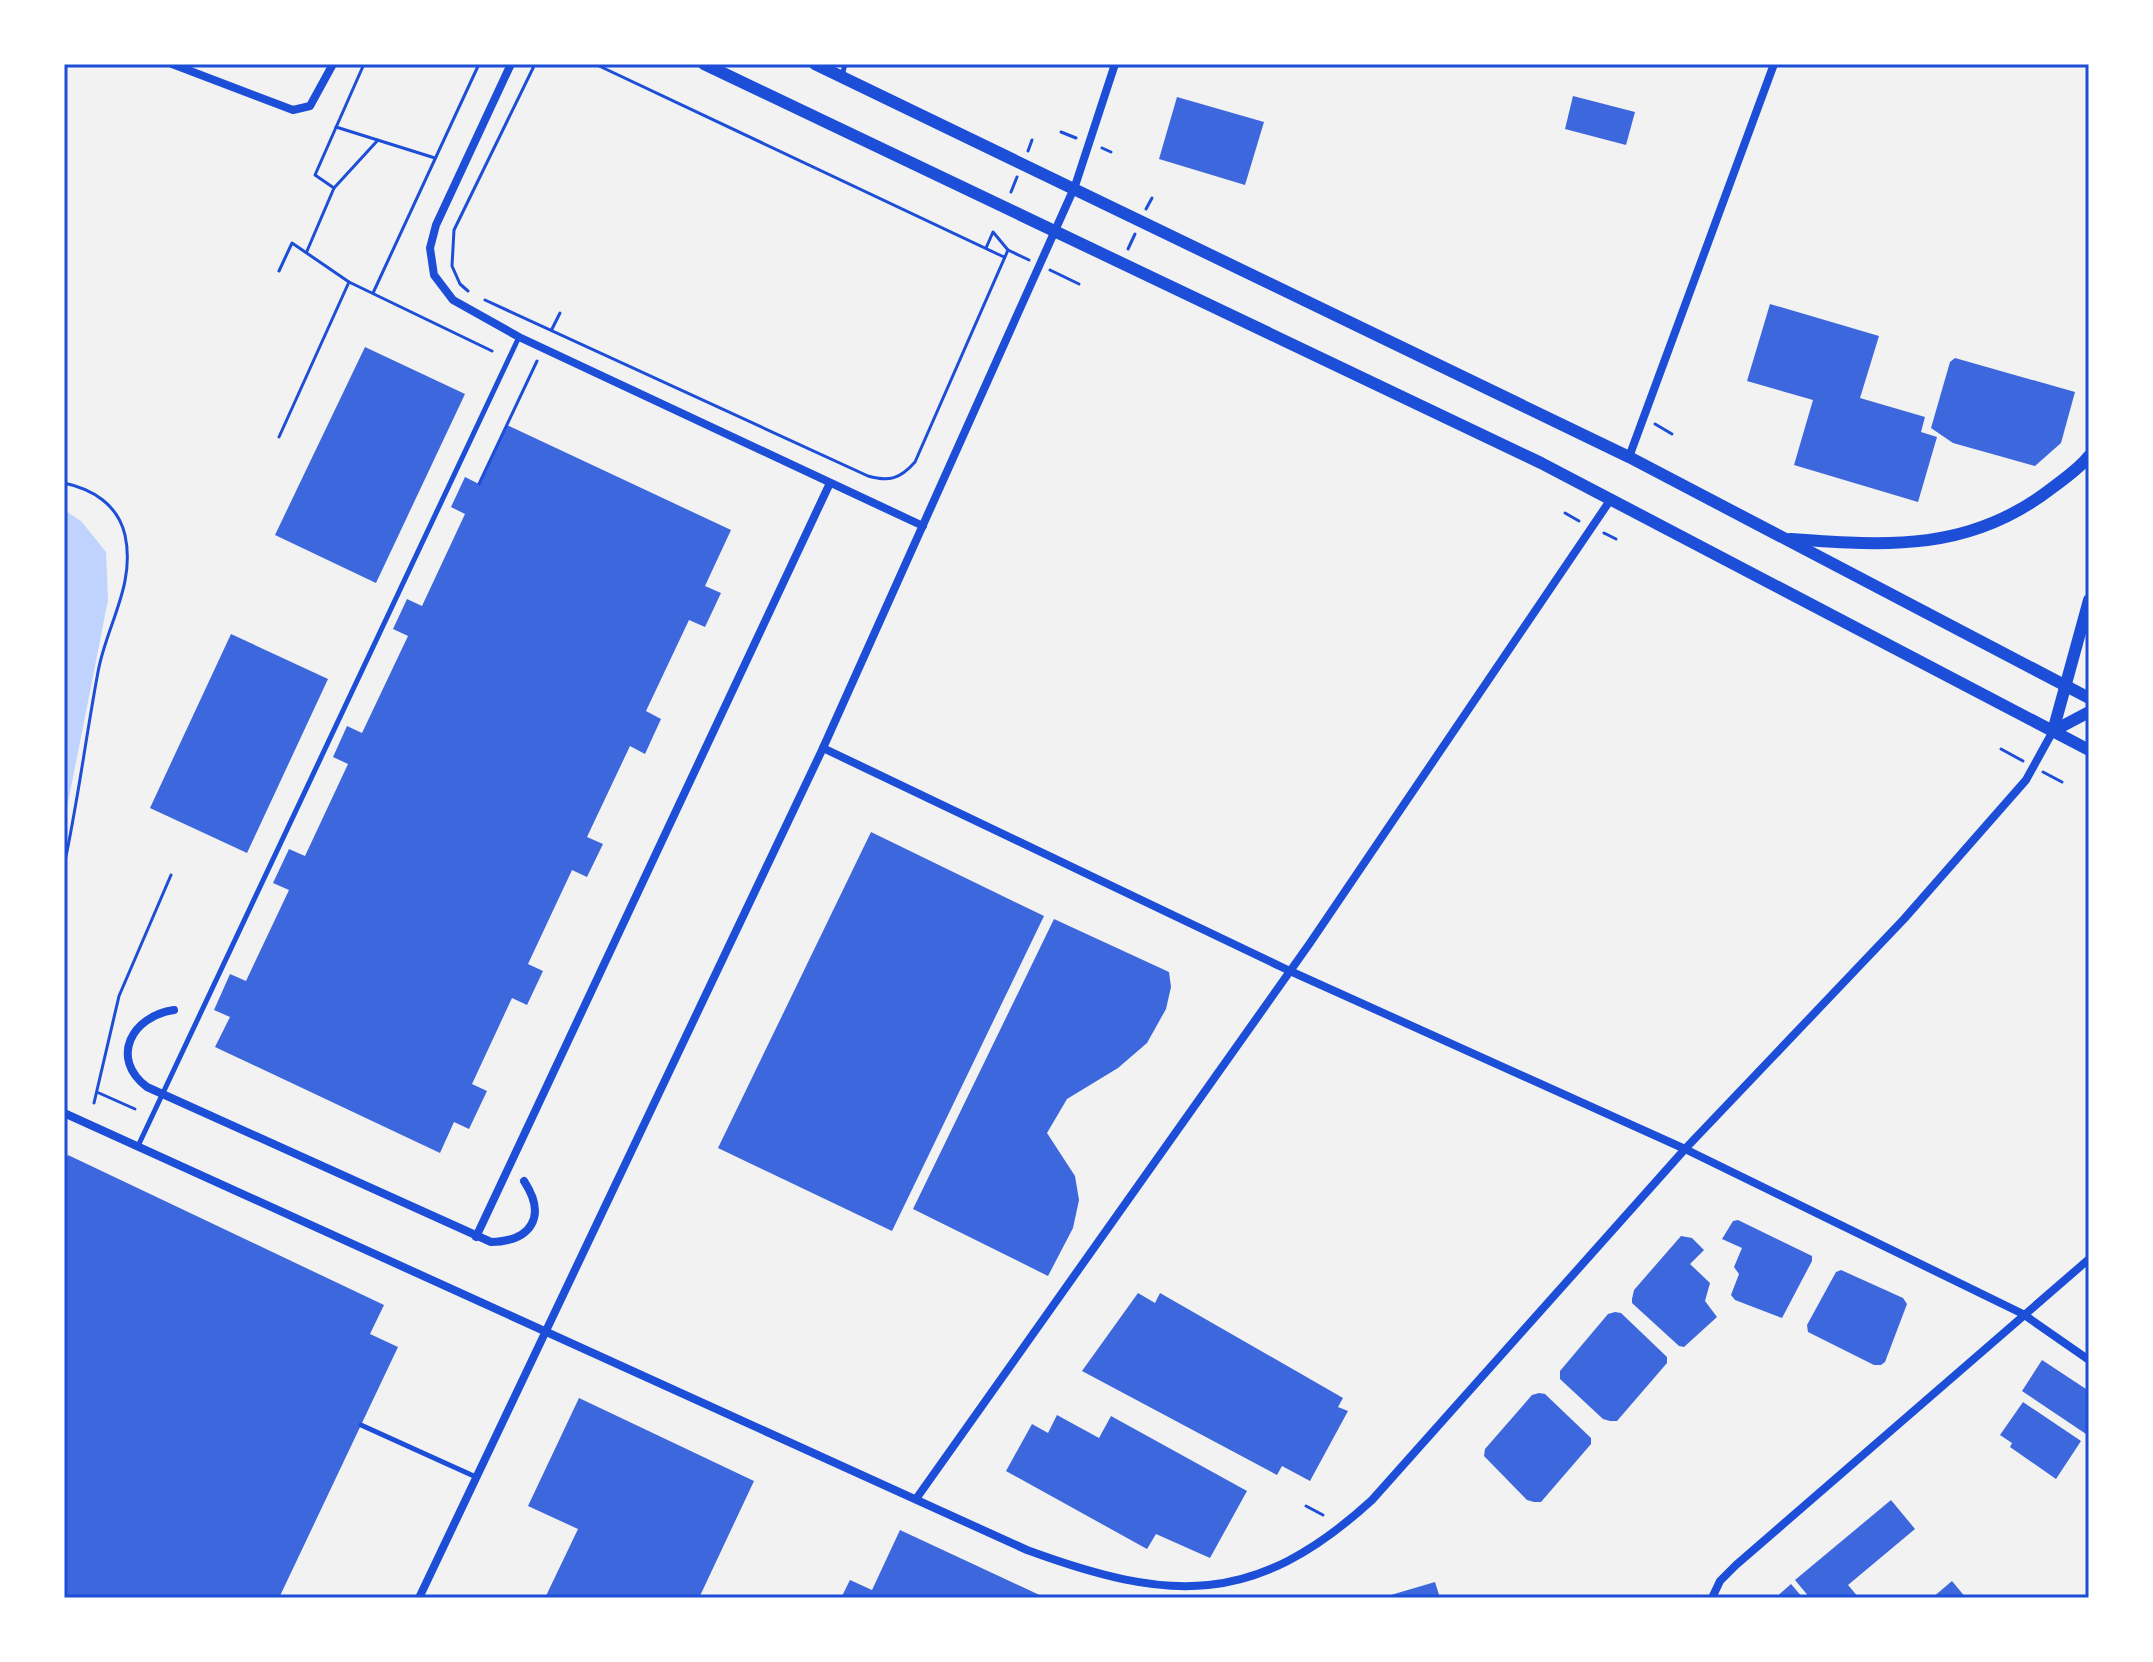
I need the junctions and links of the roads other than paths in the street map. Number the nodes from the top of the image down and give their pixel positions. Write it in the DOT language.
graph roads {
  1 [pos="172,64"];
  2 [pos="333,64"];
  3 [pos="511,64"];
  4 [pos="704,64"];
  5 [pos="815,64"];
  6 [pos="1115,64"];
  7 [pos="1774,64"];
  8 [pos="844,70"];
  9 [pos="1075,186"];
  10 [pos="1055,231"];
  11 [pos="519,337"];
  12 [pos="2089,456"];
  13 [pos="1629,457"];
  14 [pos="830,483"];
  15 [pos="1611,499"];
  16 [pos="923,526"];
  17 [pos="1786,539"];
  18 [pos="2089,600"];
  19 [pos="2066,686"];
  20 [pos="2089,698"];
  21 [pos="2089,712"];
  22 [pos="2053,731"];
  23 [pos="823,748"];
  24 [pos="2089,750"];
  25 [pos="1290,971"];
  26 [pos="174,1010"];
  27 [pos="162,1094"];
  28 [pos="64,1113"];
  29 [pos="138,1147"];
  30 [pos="1685,1149"];
  31 [pos="524,1181"];
  32 [pos="476,1237"];
  33 [pos="2089,1259"];
  34 [pos="2023,1314"];
  35 [pos="546,1331"];
  36 [pos="2089,1360"];
  37 [pos="361,1425"];
  38 [pos="477,1477"];
  39 [pos="916,1499"];
  40 [pos="419,1598"];
  41 [pos="1712,1598"];
  1 -- 2 [label="street"];
  3 -- 11 [label="street"];
  4 -- 10 [label="street"];
  5 -- 8 [label="street"];
  6 -- 9 [label="street"];
  7 -- 13 [label="street"];
  8 -- 9 [label="street"];
  9 -- 10 [label="street"];
  9 -- 13 [label="street"];
  10 -- 15 [label="street"];
  10 -- 16 [label="street"];
  11 -- 14 [label="street"];
  11 -- 27 [label="lane"];
  12 -- 17 [label="street"];
  13 -- 17 [label="street"];
  14 -- 16 [label="street"];
  14 -- 32 [label="street"];
  15 -- 22 [label="street"];
  15 -- 25 [label="street"];
  16 -- 23 [label="street"];
  17 -- 19 [label="street"];
  18 -- 19 [label="street"];
  19 -- 20 [label="street"];
  19 -- 22 [label="street"];
  21 -- 22 [label="street"];
  22 -- 24 [label="street"];
  22 -- 30 [label="street"];
  23 -- 25 [label="street"];
  23 -- 35 [label="street"];
  25 -- 30 [label="street"];
  25 -- 39 [label="street"];
  26 -- 27 [label="street"];
  27 -- 29 [label="lane"];
  27 -- 32 [label="street"];
  28 -- 29 [label="street"];
  29 -- 35 [label="street"];
  30 -- 34 [label="street"];
  30 -- 39 [label="street"];
  31 -- 32 [label="street"];
  33 -- 34 [label="street"];
  34 -- 36 [label="street"];
  34 -- 41 [label="street"];
  35 -- 38 [label="street"];
  35 -- 39 [label="street"];
  37 -- 38 [label="lane"];
  38 -- 40 [label="street"];
}
